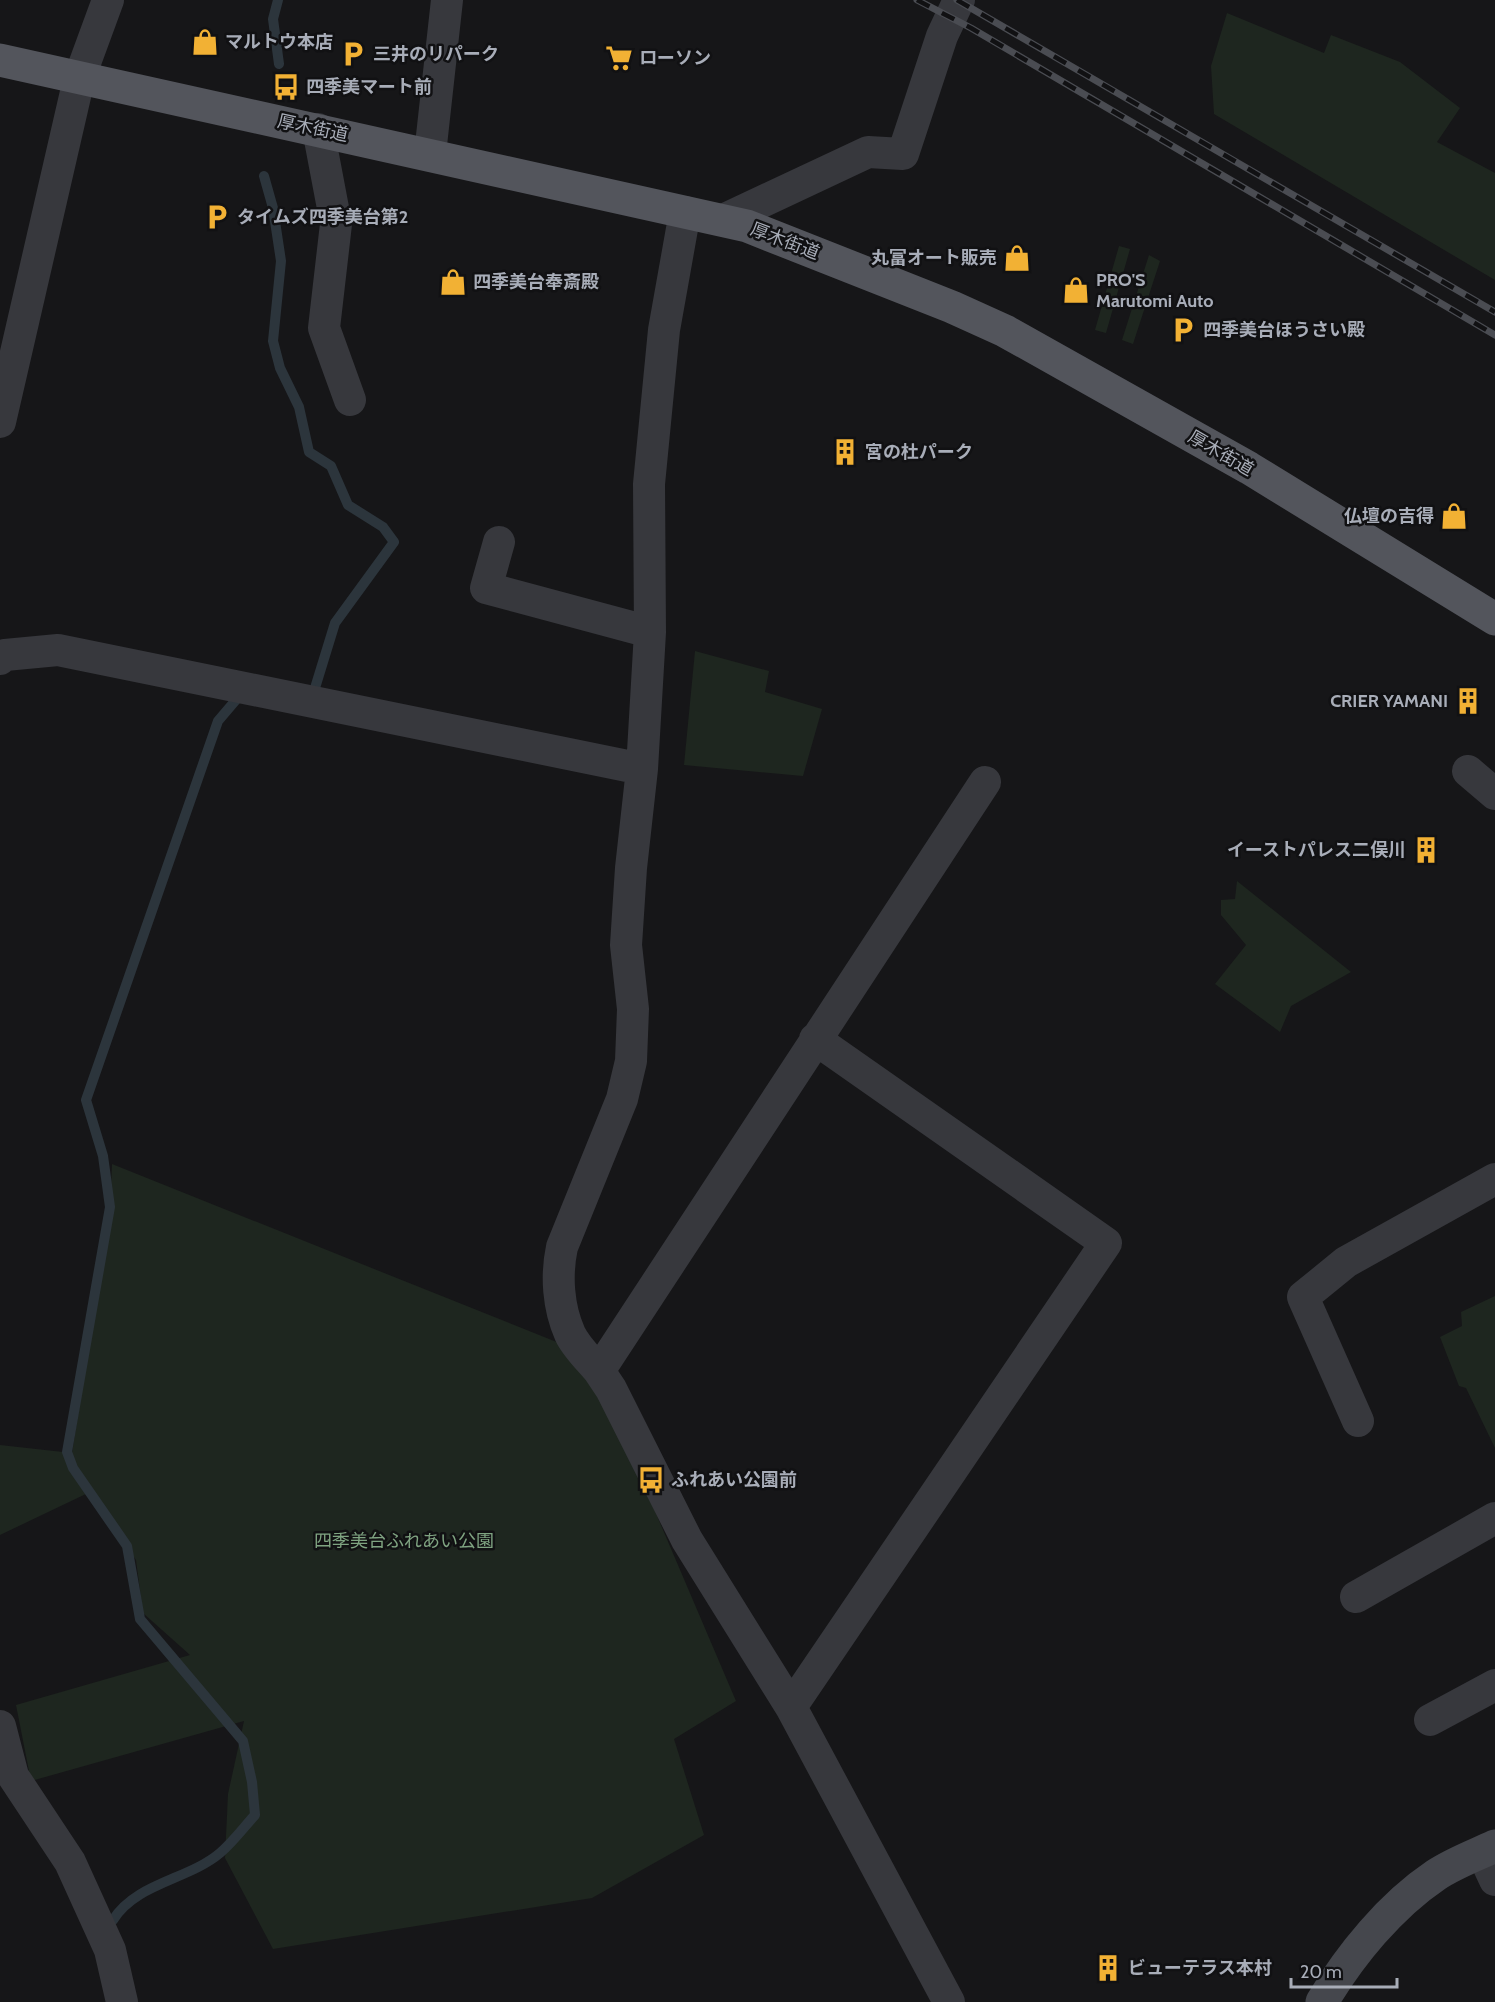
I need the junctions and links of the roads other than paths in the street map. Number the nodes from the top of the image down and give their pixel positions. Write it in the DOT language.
graph roads {
  1 [pos="108,0"];
  2 [pos="447,0"];
  3 [pos="959,0"];
  4 [pos="0,60"];
  5 [pos="80,79"];
  6 [pos="318,129"];
  7 [pos="429,154"];
  8 [pos="685,212"];
  9 [pos="723,220"];
  10 [pos="350,400"];
  11 [pos="0,422"];
  12 [pos="498,542"];
  13 [pos="1495,619"];
  14 [pos="650,632"];
  15 [pos="0,659"];
  16 [pos="642,769"];
  17 [pos="1468,771"];
  18 [pos="985,782"];
  19 [pos="1495,794"];
  20 [pos="815,1039"];
  21 [pos="1495,1179"];
  22 [pos="602,1386"];
  23 [pos="1358,1421"];
  24 [pos="1495,1518"];
  25 [pos="1356,1597"];
  26 [pos="1495,1685"];
  27 [pos="791,1707"];
  28 [pos="1430,1720"];
  29 [pos="0,1725"];
  30 [pos="6,1771"];
  31 [pos="1491,1860"];
  32 [pos="122,2002"];
  33 [pos="949,2002"];
  34 [pos="1322,2002"];
  1 -- 5 [label="street"];
  2 -- 7 [label="street"];
  3 -- 9 [label="street"];
  4 -- 5 [label="main road, 厚木街道"];
  5 -- 6 [label="main road, 厚木街道"];
  5 -- 11 [label="street"];
  6 -- 7 [label="main road, 厚木街道"];
  6 -- 10 [label="street"];
  7 -- 8 [label="main road, 厚木街道"];
  8 -- 9 [label="main road, 厚木街道"];
  8 -- 14 [label="street"];
  9 -- 13 [label="main road, 厚木街道"];
  12 -- 14 [label="street"];
  14 -- 16 [label="street"];
  15 -- 16 [label="street"];
  16 -- 22 [label="street"];
  17 -- 19 [label="street"];
  18 -- 20 [label="street"];
  20 -- 22 [label="street"];
  20 -- 27 [label="street"];
  21 -- 23 [label="street"];
  22 -- 27 [label="street"];
  24 -- 25 [label="street"];
  26 -- 28 [label="street"];
  27 -- 33 [label="street"];
  29 -- 30 [label="street"];
  30 -- 32 [label="street"];
  31 -- 34 [label="street"];
}
